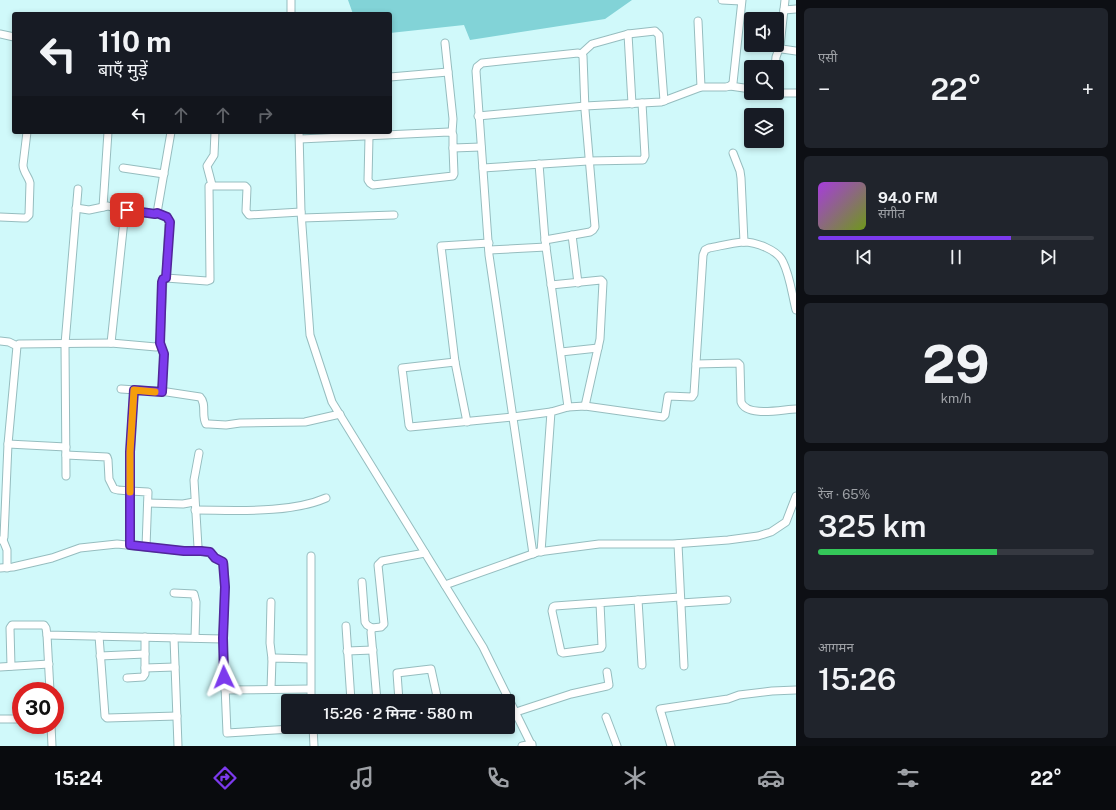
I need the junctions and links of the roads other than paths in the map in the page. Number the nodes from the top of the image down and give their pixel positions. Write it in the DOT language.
graph roads {
  1 [pos="291,0"];
  2 [pos="722,0"];
  3 [pos="785,0"];
  4 [pos="742,1"];
  5 [pos="796,8"];
  6 [pos="784,10"];
  7 [pos="291,12"];
  8 [pos="698,20"];
  9 [pos="0,34"];
  10 [pos="628,34"];
  11 [pos="12,37"];
  12 [pos="445,43"];
  13 [pos="784,50"];
  14 [pos="796,51"];
  15 [pos="581,54"];
  16 [pos="448,72"];
  17 [pos="392,78"];
  18 [pos="730,86"];
  19 [pos="701,88"];
  20 [pos="744,88"];
  21 [pos="784,93"];
  22 [pos="796,93"];
  23 [pos="664,101"];
  24 [pos="642,103"];
  25 [pos="632,104"];
  26 [pos="585,106"];
  27 [pos="478,116"];
  28 [pos="452,133"];
  29 [pos="27,134"];
  30 [pos="108,134"];
  31 [pos="171,134"];
  32 [pos="215,134"];
  33 [pos="381,134"];
  34 [pos="392,134"];
  35 [pos="299,136"];
  36 [pos="369,137"];
  37 [pos="481,147"];
  38 [pos="453,148"];
  39 [pos="733,153"];
  40 [pos="588,161"];
  41 [pos="538,164"];
  42 [pos="123,168"];
  43 [pos="482,168"];
  44 [pos="164,174"];
  45 [pos="212,185"];
  46 [pos="78,189"];
  47 [pos="103,207"];
  48 [pos="76,208"];
  49 [pos="125,211"];
  50 [pos="157,213"];
  51 [pos="302,215"];
  52 [pos="394,215"];
  53 [pos="0,216"];
  54 [pos="572,235"];
  55 [pos="744,242"];
  56 [pos="545,243"];
  57 [pos="489,246"];
  58 [pos="166,278"];
  59 [pos="578,282"];
  60 [pos="551,285"];
  61 [pos="796,310"];
  62 [pos="0,341"];
  63 [pos="111,343"];
  64 [pos="160,343"];
  65 [pos="65,344"];
  66 [pos="17,346"];
  67 [pos="598,348"];
  68 [pos="561,352"];
  69 [pos="455,362"];
  70 [pos="696,364"];
  71 [pos="121,389"];
  72 [pos="134,390"];
  73 [pos="162,392"];
  74 [pos="585,406"];
  75 [pos="568,407"];
  76 [pos="796,409"];
  77 [pos="551,412"];
  78 [pos="340,414"];
  79 [pos="513,417"];
  80 [pos="467,422"];
  81 [pos="8,444"];
  82 [pos="66,451"];
  83 [pos="199,454"];
  84 [pos="66,476"];
  85 [pos="130,491"];
  86 [pos="796,496"];
  87 [pos="326,498"];
  88 [pos="148,503"];
  89 [pos="195,506"];
  90 [pos="1,540"];
  91 [pos="678,544"];
  92 [pos="130,545"];
  93 [pos="146,547"];
  94 [pos="201,551"];
  95 [pos="541,552"];
  96 [pos="425,553"];
  97 [pos="533,554"];
  98 [pos="310,556"];
  99 [pos="4,568"];
  100 [pos="362,582"];
  101 [pos="445,585"];
  102 [pos="174,593"];
  103 [pos="638,600"];
  104 [pos="681,600"];
  105 [pos="728,600"];
  106 [pos="271,602"];
  107 [pos="600,603"];
  108 [pos="346,626"];
  109 [pos="372,628"];
  110 [pos="47,635"];
  111 [pos="99,636"];
  112 [pos="145,637"];
  113 [pos="174,638"];
  114 [pos="195,638"];
  115 [pos="223,638"];
  116 [pos="373,650"];
  117 [pos="347,651"];
  118 [pos="145,654"];
  119 [pos="100,656"];
  120 [pos="272,659"];
  121 [pos="310,659"];
  122 [pos="49,664"];
  123 [pos="642,665"];
  124 [pos="11,666"];
  125 [pos="684,666"];
  126 [pos="0,667"];
  127 [pos="175,667"];
  128 [pos="145,668"];
  129 [pos="607,672"];
  130 [pos="127,678"];
  131 [pos="50,682"];
  132 [pos="271,689"];
  133 [pos="310,689"];
  134 [pos="225,690"];
  135 [pos="796,690"];
  136 [pos="310,694"];
  137 [pos="350,694"];
  138 [pos="376,694"];
  139 [pos="398,694"];
  140 [pos="436,694"];
  141 [pos="516,712"];
  142 [pos="177,716"];
  143 [pos="606,717"];
  144 [pos="12,718"];
  145 [pos="0,719"];
  146 [pos="281,730"];
  147 [pos="51,734"];
  148 [pos="313,734"];
  149 [pos="532,745"];
  150 [pos="52,746"];
  151 [pos="178,746"];
  152 [pos="314,746"];
  153 [pos="522,746"];
  154 [pos="617,746"];
  155 [pos="671,746"];
  1 -- 7 [label="street"];
  2 -- 4 [label="street"];
  3 -- 6 [label="street"];
  4 -- 18 [label="street"];
  5 -- 6 [label="street"];
  8 -- 19 [label="street"];
  9 -- 11 [label="street"];
  10 -- 15 [label="street"];
  10 -- 23 [label="street"];
  10 -- 25 [label="street"];
  12 -- 16 [label="street"];
  13 -- 14 [label="street"];
  15 -- 26 [label="street"];
  15 -- 27 [label="street"];
  16 -- 17 [label="street"];
  16 -- 28 [label="street"];
  18 -- 19 [label="street"];
  18 -- 20 [label="street"];
  19 -- 23 [label="street"];
  21 -- 22 [label="street"];
  23 -- 24 [label="street"];
  24 -- 25 [label="street"];
  24 -- 40 [label="street"];
  25 -- 26 [label="street"];
  26 -- 27 [label="street"];
  26 -- 40 [label="street"];
  27 -- 37 [label="street"];
  28 -- 34 [label="street"];
  28 -- 38 [label="street"];
  29 -- 53 [label="street"];
  30 -- 47 [label="street"];
  31 -- 44 [label="street"];
  32 -- 45 [label="street"];
  33 -- 36 [label="street"];
  35 -- 36 [label="street"];
  35 -- 51 [label="street"];
  36 -- 38 [label="street"];
  37 -- 38 [label="street"];
  37 -- 43 [label="street"];
  39 -- 55 [label="street"];
  40 -- 41 [label="street"];
  40 -- 54 [label="street"];
  41 -- 43 [label="street"];
  41 -- 56 [label="street"];
  42 -- 44 [label="street"];
  43 -- 57 [label="street"];
  44 -- 50 [label="street"];
  45 -- 51 [label="street"];
  45 -- 58 [label="street"];
  46 -- 48 [label="street"];
  47 -- 48 [label="street"];
  47 -- 49 [label="street"];
  48 -- 65 [label="street"];
  49 -- 50 [label="street"];
  49 -- 63 [label="street"];
  50 -- 58 [label="street"];
  51 -- 52 [label="street"];
  51 -- 78 [label="street"];
  54 -- 56 [label="street"];
  54 -- 59 [label="street"];
  55 -- 61 [label="street"];
  55 -- 70 [label="street"];
  56 -- 57 [label="street"];
  56 -- 60 [label="street"];
  57 -- 69 [label="street"];
  57 -- 79 [label="street"];
  58 -- 64 [label="street"];
  59 -- 60 [label="street"];
  59 -- 67 [label="street"];
  60 -- 68 [label="street"];
  62 -- 66 [label="street"];
  63 -- 64 [label="street"];
  63 -- 65 [label="street"];
  64 -- 73 [label="street"];
  65 -- 66 [label="street"];
  65 -- 82 [label="street"];
  66 -- 81 [label="street"];
  67 -- 68 [label="street"];
  67 -- 74 [label="street"];
  68 -- 75 [label="street"];
  69 -- 80 [label="street"];
  69 -- 80 [label="street"];
  70 -- 74 [label="street"];
  70 -- 76 [label="street"];
  71 -- 72 [label="street"];
  72 -- 73 [label="street"];
  72 -- 85 [label="street"];
  73 -- 78 [label="street"];
  74 -- 75 [label="street"];
  75 -- 77 [label="street"];
  77 -- 79 [label="street"];
  77 -- 95 [label="street"];
  78 -- 96 [label="street"];
  79 -- 80 [label="street"];
  79 -- 97 [label="street"];
  81 -- 82 [label="street"];
  81 -- 90 [label="street"];
  82 -- 84 [label="street"];
  82 -- 85 [label="street"];
  83 -- 89 [label="street"];
  85 -- 88 [label="street"];
  85 -- 92 [label="street"];
  86 -- 91 [label="street"];
  87 -- 89 [label="street"];
  88 -- 89 [label="street"];
  88 -- 93 [label="street"];
  89 -- 94 [label="street"];
  90 -- 99 [label="street"];
  91 -- 95 [label="street"];
  91 -- 104 [label="street"];
  92 -- 93 [label="street"];
  92 -- 99 [label="street"];
  93 -- 94 [label="street"];
  94 -- 115 [label="street"];
  95 -- 97 [label="street"];
  96 -- 101 [label="street"];
  96 -- 109 [label="street"];
  97 -- 101 [label="street"];
  98 -- 121 [label="street"];
  100 -- 109 [label="street"];
  101 -- 141 [label="street"];
  102 -- 114 [label="street"];
  103 -- 104 [label="street"];
  103 -- 107 [label="street"];
  103 -- 123 [label="street"];
  104 -- 105 [label="street"];
  104 -- 125 [label="street"];
  106 -- 120 [label="street"];
  107 -- 107 [label="street"];
  108 -- 117 [label="street"];
  109 -- 116 [label="street"];
  110 -- 111 [label="street"];
  110 -- 122 [label="street"];
  110 -- 124 [label="street"];
  111 -- 112 [label="street"];
  111 -- 119 [label="street"];
  112 -- 113 [label="street"];
  112 -- 118 [label="street"];
  113 -- 114 [label="street"];
  113 -- 127 [label="street"];
  114 -- 115 [label="street"];
  115 -- 134 [label="street"];
  116 -- 117 [label="street"];
  116 -- 138 [label="street"];
  117 -- 137 [label="street"];
  118 -- 119 [label="street"];
  118 -- 128 [label="street"];
  119 -- 142 [label="street"];
  120 -- 121 [label="street"];
  120 -- 132 [label="street"];
  121 -- 133 [label="street"];
  122 -- 124 [label="street"];
  122 -- 131 [label="street"];
  124 -- 126 [label="street"];
  127 -- 128 [label="street"];
  127 -- 142 [label="street"];
  128 -- 130 [label="street"];
  129 -- 141 [label="street"];
  132 -- 133 [label="street"];
  132 -- 134 [label="street"];
  133 -- 136 [label="street"];
  134 -- 146 [label="street"];
  135 -- 155 [label="street"];
  139 -- 140 [label="street"];
  141 -- 149 [label="street"];
  142 -- 151 [label="street"];
  143 -- 154 [label="street"];
  144 -- 145 [label="street"];
  147 -- 150 [label="street"];
  148 -- 152 [label="street"];
  149 -- 153 [label="street"];
}
